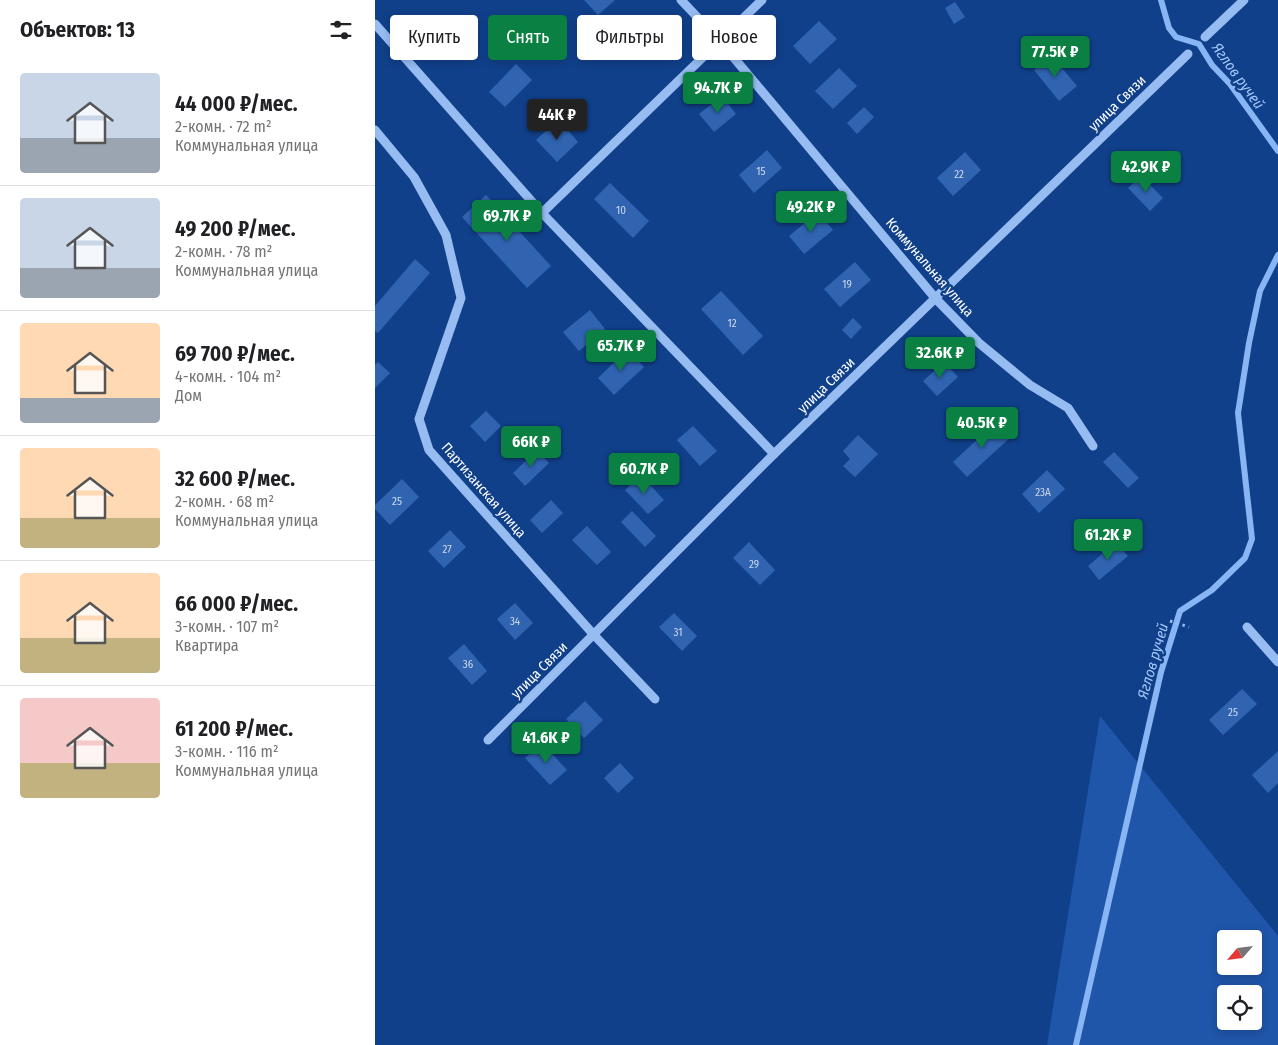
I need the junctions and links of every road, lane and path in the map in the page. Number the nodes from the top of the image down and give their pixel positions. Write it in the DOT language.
graph roads {
  1 [pos="681,0"];
  2 [pos="762,0"];
  3 [pos="1243,0"];
  4 [pos="695,15"];
  5 [pos="746,15"];
  6 [pos="375,24"];
  7 [pos="1205,37"];
  8 [pos="1188,54"];
  9 [pos="699,60"];
  10 [pos="736,60"];
  11 [pos="375,130"];
  12 [pos="542,214"];
  13 [pos="936,299"];
  14 [pos="1093,446"];
  15 [pos="774,454"];
  16 [pos="1170,622"];
  17 [pos="1189,627"];
  18 [pos="1247,627"];
  19 [pos="593,635"];
  20 [pos="1278,662"];
  21 [pos="655,699"];
  22 [pos="488,740"];
  1 -- 4 [label="street, Коммунальная улица"];
  2 -- 5 [label="street"];
  3 -- 7 [label="street"];
  6 -- 12 [label="street"];
  8 -- 13 [label="street, улица Связи"];
  9 -- 12 [label="street"];
  10 -- 13 [label="street, Коммунальная улица"];
  11 -- 19 [label="street, Партизанская улица"];
  12 -- 15 [label="street"];
  13 -- 14 [label="street, Коммунальная улица"];
  13 -- 15 [label="street, улица Связи"];
  15 -- 19 [label="street, улица Связи"];
  16 -- 17 [label="path"];
  18 -- 20 [label="street"];
  19 -- 21 [label="street, Партизанская улица"];
  19 -- 22 [label="street, улица Связи"];
}
